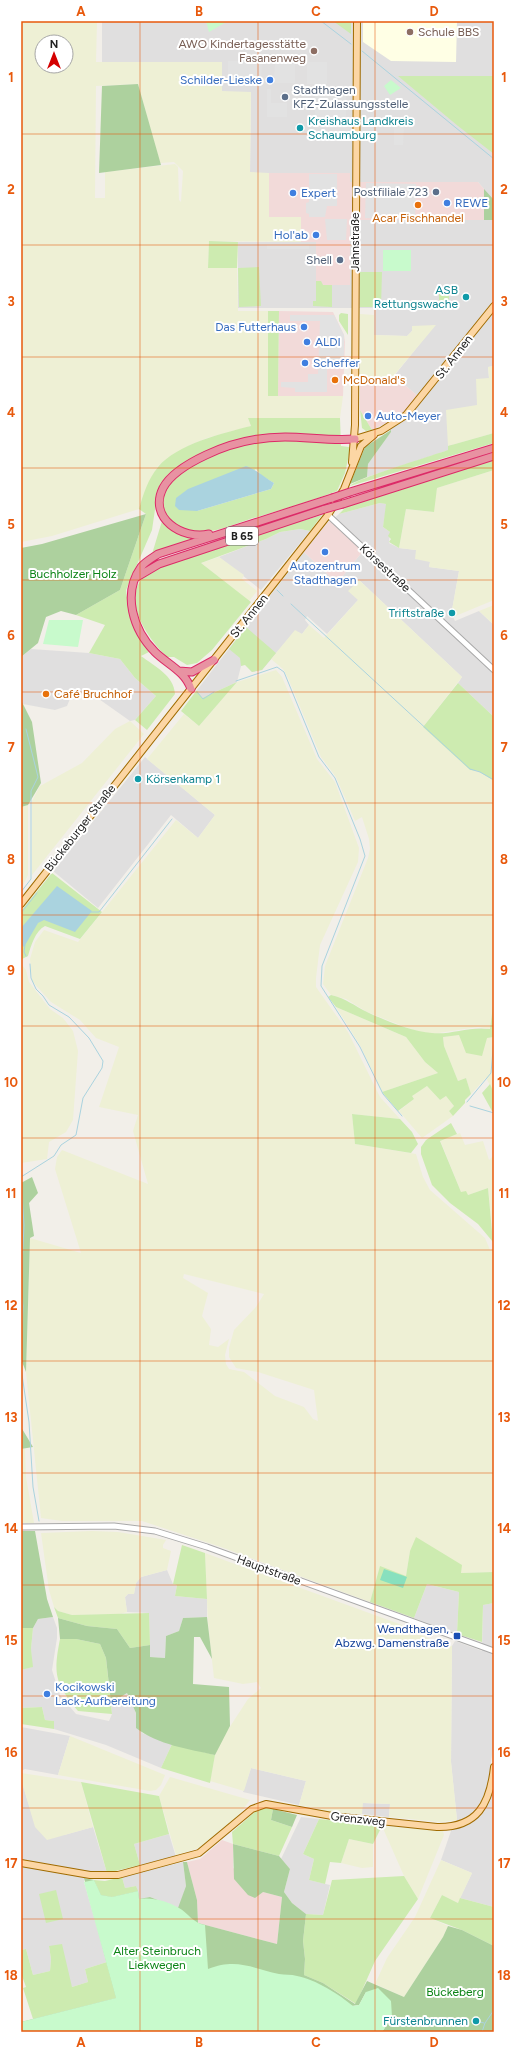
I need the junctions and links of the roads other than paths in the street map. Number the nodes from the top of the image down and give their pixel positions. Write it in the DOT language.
graph roads {
  1 [pos="357,21"];
  2 [pos="494,306"];
  3 [pos="374,435"];
  4 [pos="355,439"];
  5 [pos="494,448"];
  6 [pos="494,456"];
  7 [pos="350,473"];
  8 [pos="327,512"];
  9 [pos="234,528"];
  10 [pos="134,580"];
  11 [pos="214,660"];
  12 [pos="494,670"];
  13 [pos="178,671"];
  14 [pos="191,689"];
  15 [pos="139,753"];
  16 [pos="21,904"];
  17 [pos="21,1527"];
  18 [pos="494,1651"];
  19 [pos="494,1767"];
  20 [pos="21,1864"];
  1 -- 4 [label="main road, Jahnstraße"];
  2 -- 3 [label="main road, St. Annen"];
  3 -- 4 [label="main road, St. Annen"];
  3 -- 7 [label="main road, St. Annen"];
  4 -- 7 [label="main road, St. Annen"];
  4 -- 9 [label="highway"];
  5 -- 9 [label="highway, B 65, bridge"];
  6 -- 8 [label="highway, B 65, bridge"];
  7 -- 8 [label="main road, St. Annen"];
  8 -- 10 [label="highway, B 65"];
  8 -- 11 [label="main road, St. Annen"];
  8 -- 12 [label="street, Körsestraße"];
  9 -- 10 [label="highway, B 65"];
  10 -- 13 [label="highway, B 65"];
  11 -- 13 [label="highway"];
  11 -- 14 [label="main road, St. Annen"];
  13 -- 14 [label="highway, B 65"];
  14 -- 15 [label="main road, St. Annen"];
  15 -- 16 [label="main road, Bückeburger Straße"];
  17 -- 18 [label="street, Hauptstraße"];
  19 -- 20 [label="main road, Grenzweg"];
}
